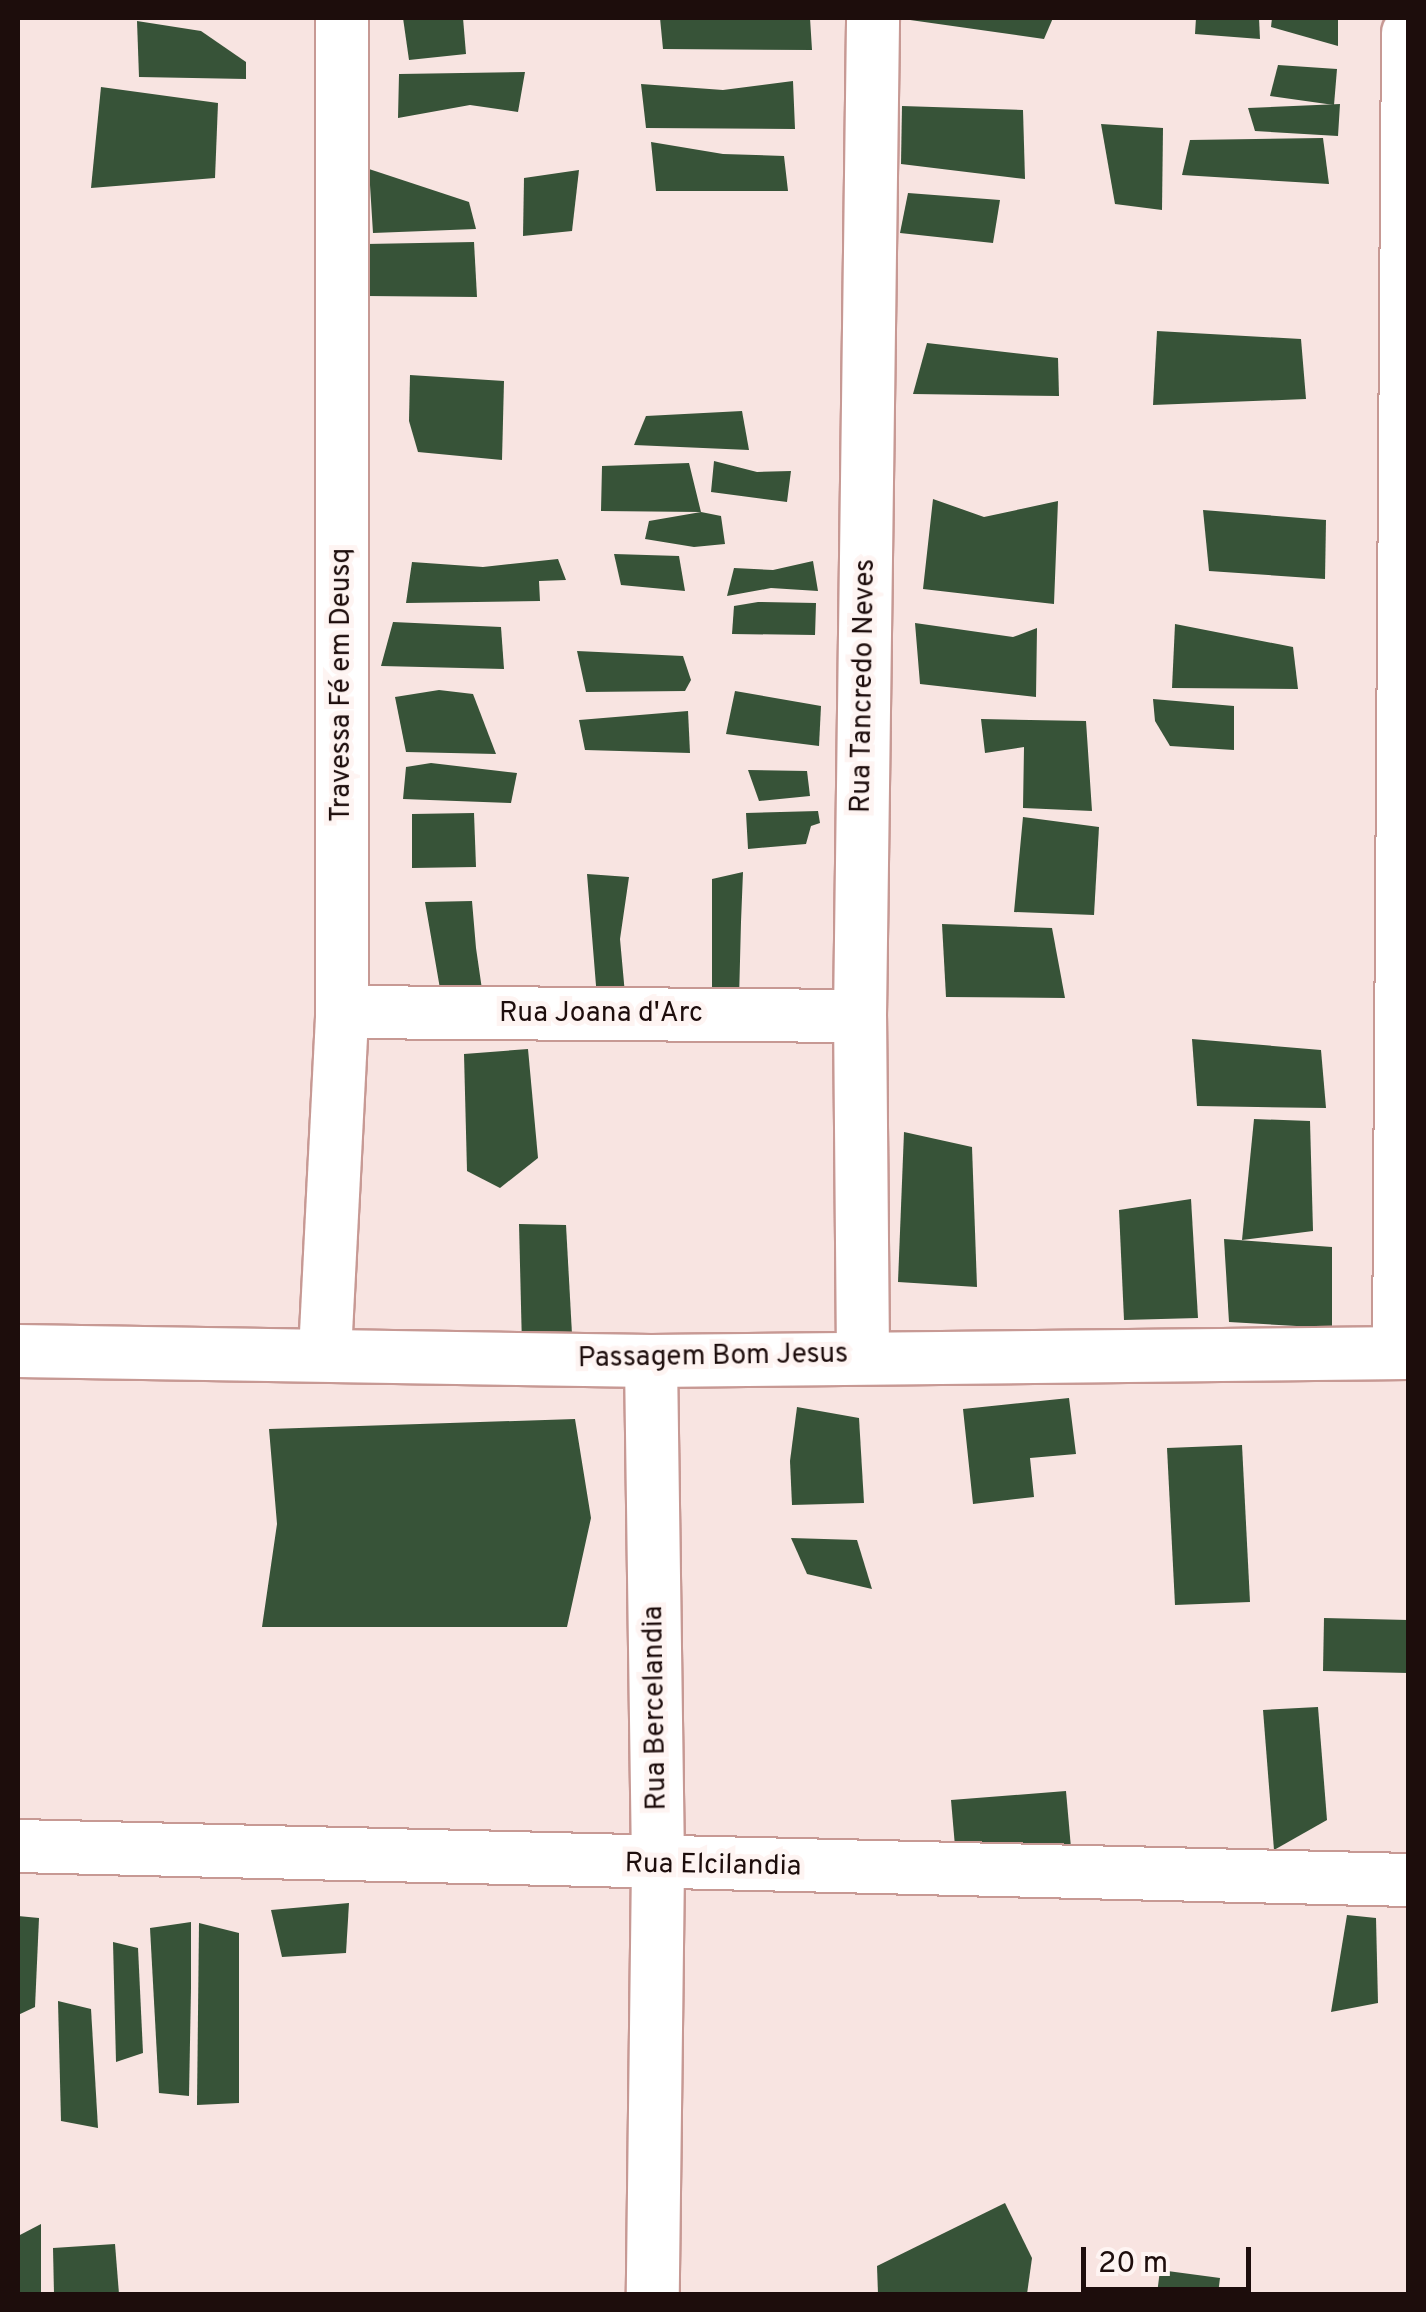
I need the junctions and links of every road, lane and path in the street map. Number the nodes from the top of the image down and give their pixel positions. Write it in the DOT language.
graph roads {
  1 [pos="342,18"];
  2 [pos="873,18"];
  3 [pos="1408,33"];
  4 [pos="342,1012"];
  5 [pos="860,1016"];
  6 [pos="18,1351"];
  7 [pos="326,1353"];
  8 [pos="1404,1353"];
  9 [pos="863,1356"];
  10 [pos="652,1360"];
  11 [pos="18,1846"];
  12 [pos="658,1865"];
  13 [pos="1408,1880"];
  14 [pos="652,2294"];
  1 -- 4 [label="street, Travessa Fé em Deusq"];
  2 -- 5 [label="street, Rua Tancredo Neves"];
  3 -- 8 [label="street"];
  4 -- 5 [label="street, Rua Joana d'Arc"];
  4 -- 7 [label="street, Travessa Fé em Deusq"];
  5 -- 9 [label="street, Rua Tancredo Neves"];
  6 -- 7 [label="street, Passagem Bom Jesus"];
  7 -- 10 [label="street, Passagem Bom Jesus"];
  8 -- 9 [label="street, Passagem Bom Jesus"];
  9 -- 10 [label="street, Passagem Bom Jesus"];
  10 -- 12 [label="street, Rua Bercelandia"];
  11 -- 12 [label="street, Rua Elcilandia"];
  12 -- 13 [label="street, Rua Elcilandia"];
  12 -- 14 [label="street, Rua Bercelandia"];
}
